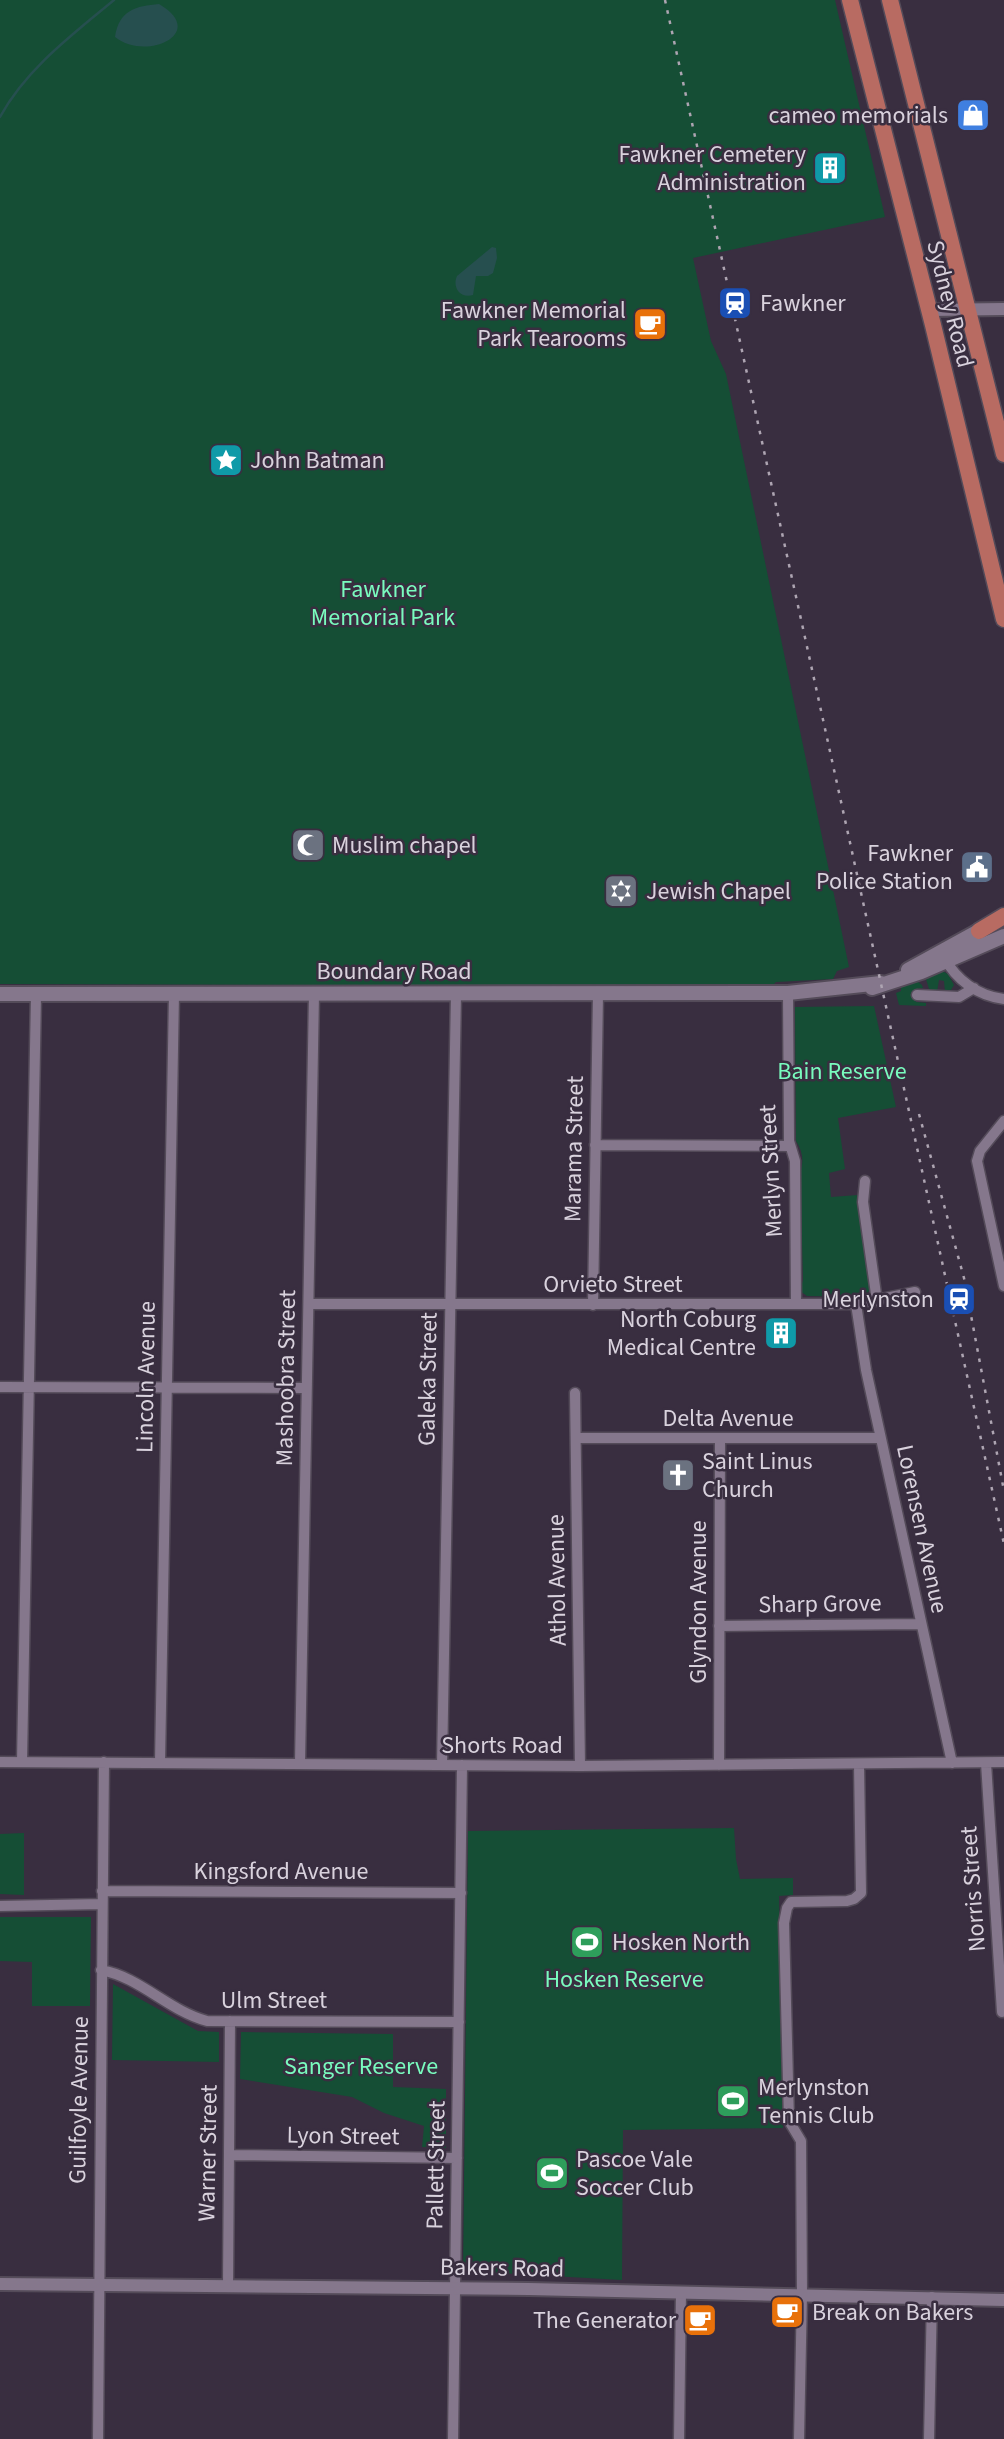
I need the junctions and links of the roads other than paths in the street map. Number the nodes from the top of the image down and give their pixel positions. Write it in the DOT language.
graph roads {
  1 [pos="850,0"];
  2 [pos="890,0"];
  3 [pos="967,309"];
  4 [pos="1004,309"];
  5 [pos="929,310"];
  6 [pos="1004,453"];
  7 [pos="1004,619"];
  8 [pos="1004,918"];
  9 [pos="979,931"];
  10 [pos="1004,936"];
  11 [pos="948,954"];
  12 [pos="964,981"];
  13 [pos="974,988"];
  14 [pos="456,993"];
  15 [pos="788,993"];
  16 [pos="0,994"];
  17 [pos="36,994"];
  18 [pos="174,994"];
  19 [pos="314,994"];
  20 [pos="598,994"];
  21 [pos="917,995"];
  22 [pos="950,997"];
  23 [pos="1004,999"];
  24 [pos="1004,1121"];
  25 [pos="595,1145"];
  26 [pos="790,1146"];
  27 [pos="865,1181"];
  28 [pos="1004,1286"];
  29 [pos="915,1292"];
  30 [pos="877,1301"];
  31 [pos="309,1304"];
  32 [pos="796,1304"];
  33 [pos="856,1304"];
  34 [pos="451,1305"];
  35 [pos="593,1305"];
  36 [pos="0,1387"];
  37 [pos="29,1388"];
  38 [pos="167,1388"];
  39 [pos="306,1388"];
  40 [pos="575,1393"];
  41 [pos="576,1438"];
  42 [pos="880,1438"];
  43 [pos="720,1439"];
  44 [pos="921,1624"];
  45 [pos="719,1626"];
  46 [pos="0,1762"];
  47 [pos="22,1762"];
  48 [pos="104,1762"];
  49 [pos="160,1762"];
  50 [pos="1004,1762"];
  51 [pos="300,1763"];
  52 [pos="952,1763"];
  53 [pos="986,1763"];
  54 [pos="859,1764"];
  55 [pos="442,1765"];
  56 [pos="462,1765"];
  57 [pos="719,1765"];
  58 [pos="580,1766"];
  59 [pos="102,1891"];
  60 [pos="460,1893"];
  61 [pos="102,1904"];
  62 [pos="0,1906"];
  63 [pos="101,1970"];
  64 [pos="1002,2012"];
  65 [pos="230,2021"];
  66 [pos="459,2022"];
  67 [pos="229,2155"];
  68 [pos="457,2158"];
  69 [pos="0,2284"];
  70 [pos="98,2285"];
  71 [pos="228,2285"];
  72 [pos="456,2288"];
  73 [pos="681,2292"];
  74 [pos="802,2294"];
  75 [pos="932,2298"];
  76 [pos="1004,2300"];
  77 [pos="98,2439"];
  78 [pos="453,2439"];
  79 [pos="679,2439"];
  80 [pos="799,2439"];
  81 [pos="929,2439"];
  1 -- 5 [label="highway, Sydney Road"];
  2 -- 3 [label="highway, Sydney Road"];
  3 -- 4 [label="street"];
  3 -- 5 [label="street"];
  3 -- 6 [label="highway, Sydney Road"];
  5 -- 7 [label="highway, Sydney Road"];
  8 -- 9 [label="highway"];
  9 -- 11 [label="main road, Boundary Road"];
  10 -- 11 [label="main road, Boundary Road"];
  11 -- 12 [label="street"];
  11 -- 15 [label="main road, Boundary Road"];
  12 -- 13 [label="street"];
  12 -- 22 [label="street"];
  13 -- 22 [label="street"];
  13 -- 23 [label="street"];
  14 -- 19 [label="main road, Boundary Road"];
  14 -- 20 [label="main road, Boundary Road"];
  14 -- 34 [label="street, Galeka Street"];
  15 -- 20 [label="main road, Boundary Road"];
  15 -- 26 [label="street, Merlyn Street"];
  16 -- 17 [label="main road, Boundary Road"];
  17 -- 18 [label="main road, Boundary Road"];
  17 -- 37 [label="street"];
  18 -- 19 [label="main road, Boundary Road"];
  18 -- 38 [label="street, Lincoln Avenue"];
  19 -- 31 [label="street, Mashoobra Street"];
  20 -- 25 [label="street, Marama Street"];
  21 -- 22 [label="street"];
  24 -- 28 [label="street"];
  25 -- 26 [label="street"];
  25 -- 35 [label="street, Marama Street"];
  26 -- 32 [label="street, Merlyn Street"];
  27 -- 30 [label="street"];
  29 -- 30 [label="street, Orvieto Street"];
  30 -- 33 [label="street, Orvieto Street"];
  31 -- 34 [label="street, Orvieto Street"];
  31 -- 39 [label="street, Mashoobra Street"];
  32 -- 33 [label="street, Orvieto Street"];
  32 -- 35 [label="street, Orvieto Street"];
  33 -- 42 [label="street, Lorensen Avenue"];
  34 -- 35 [label="street, Orvieto Street"];
  34 -- 55 [label="street, Galeka Street"];
  36 -- 37 [label="street"];
  37 -- 38 [label="street"];
  37 -- 47 [label="street"];
  38 -- 39 [label="street"];
  38 -- 49 [label="street, Lincoln Avenue"];
  39 -- 51 [label="street, Mashoobra Street"];
  40 -- 41 [label="street, Athol Avenue"];
  41 -- 43 [label="street, Delta Avenue"];
  41 -- 58 [label="street, Athol Avenue"];
  42 -- 43 [label="street, Delta Avenue"];
  42 -- 44 [label="street, Lorensen Avenue"];
  43 -- 45 [label="street, Glyndon Avenue"];
  44 -- 45 [label="street, Sharp Grove"];
  44 -- 52 [label="street, Lorensen Avenue"];
  45 -- 57 [label="street, Glyndon Avenue"];
  46 -- 47 [label="street, Shorts Road"];
  47 -- 48 [label="street, Shorts Road"];
  48 -- 49 [label="street, Shorts Road"];
  48 -- 59 [label="street, Guilfoyle Avenue"];
  49 -- 51 [label="street, Shorts Road"];
  50 -- 53 [label="street, Shorts Road"];
  51 -- 55 [label="street, Shorts Road"];
  52 -- 53 [label="street, Shorts Road"];
  52 -- 54 [label="street, Shorts Road"];
  53 -- 64 [label="street, Norris Street"];
  54 -- 57 [label="street, Shorts Road"];
  54 -- 74 [label="street"];
  55 -- 56 [label="street, Shorts Road"];
  56 -- 58 [label="street, Shorts Road"];
  56 -- 60 [label="street, Pallett Street"];
  57 -- 58 [label="street, Shorts Road"];
  59 -- 60 [label="street, Kingsford Avenue"];
  59 -- 61 [label="street, Guilfoyle Avenue"];
  60 -- 66 [label="street, Pallett Street"];
  61 -- 62 [label="street"];
  61 -- 63 [label="street, Guilfoyle Avenue"];
  63 -- 65 [label="street, Ulm Street"];
  63 -- 70 [label="street, Guilfoyle Avenue"];
  65 -- 66 [label="street, Ulm Street"];
  65 -- 67 [label="street, Warner Street"];
  66 -- 68 [label="street, Pallett Street"];
  67 -- 68 [label="street, Lyon Street"];
  67 -- 71 [label="street, Warner Street"];
  68 -- 72 [label="street, Pallett Street"];
  69 -- 70 [label="street, Bakers Road"];
  70 -- 71 [label="street, Bakers Road"];
  70 -- 77 [label="street, Guilfoyle Avenue"];
  71 -- 72 [label="street, Bakers Road"];
  72 -- 73 [label="street, Bakers Road"];
  72 -- 78 [label="street, Pallett Street"];
  73 -- 74 [label="street, Bakers Road"];
  73 -- 79 [label="street"];
  74 -- 75 [label="street, Bakers Road"];
  74 -- 80 [label="street"];
  75 -- 76 [label="street, Bakers Road"];
  75 -- 81 [label="street"];
}
